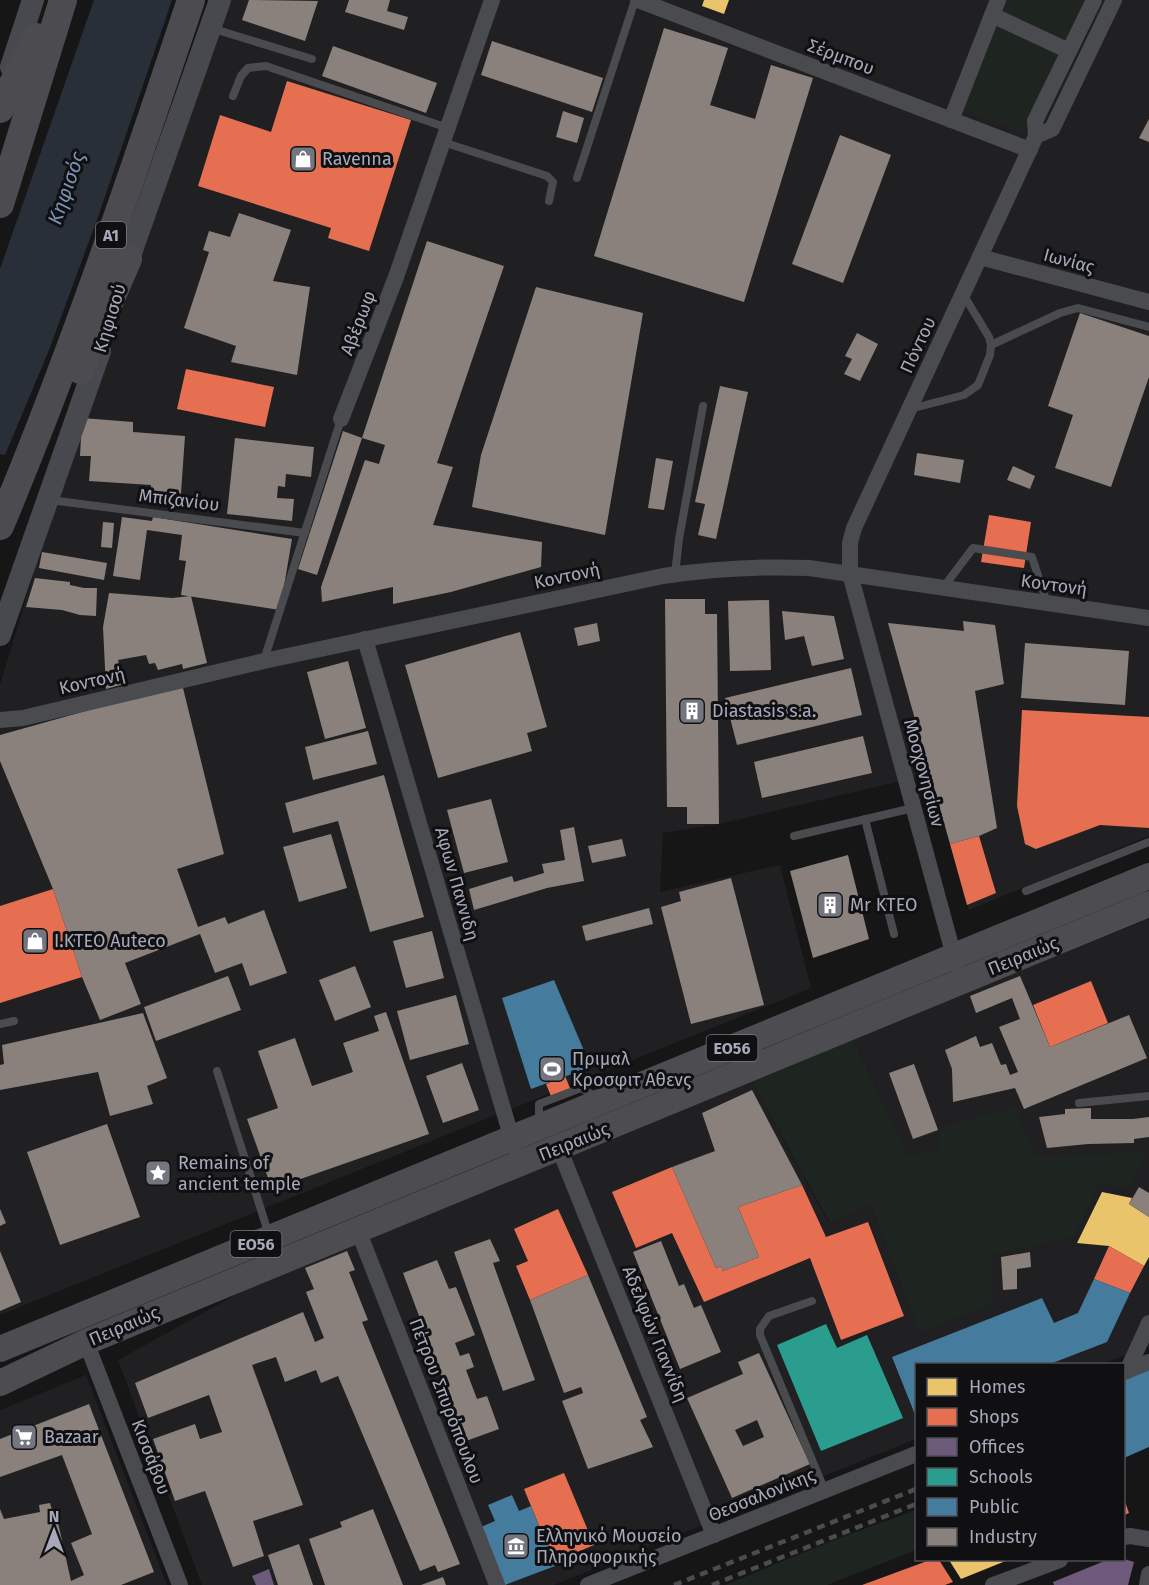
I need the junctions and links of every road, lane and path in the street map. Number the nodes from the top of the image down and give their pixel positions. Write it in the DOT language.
graph roads {
  1 [pos="33,0"];
  2 [pos="56,0"];
  3 [pos="63,0"];
  4 [pos="192,0"];
  5 [pos="220,0"];
  6 [pos="492,0"];
  7 [pos="637,0"];
  8 [pos="1094,0"];
  9 [pos="1114,0"];
  10 [pos="992,5"];
  11 [pos="210,28"];
  12 [pos="1069,51"];
  13 [pos="312,59"];
  14 [pos="233,96"];
  15 [pos="0,98"];
  16 [pos="0,109"];
  17 [pos="951,120"];
  18 [pos="445,135"];
  19 [pos="1033,143"];
  20 [pos="577,178"];
  21 [pos="549,201"];
  22 [pos="0,204"];
  23 [pos="980,257"];
  24 [pos="128,259"];
  25 [pos="963,294"];
  26 [pos="1149,302"];
  27 [pos="1149,327"];
  28 [pos="992,345"];
  29 [pos="703,406"];
  30 [pos="909,409"];
  31 [pos="341,419"];
  32 [pos="25,468"];
  33 [pos="48,500"];
  34 [pos="0,526"];
  35 [pos="305,533"];
  36 [pos="675,574"];
  37 [pos="850,574"];
  38 [pos="943,588"];
  39 [pos="1047,604"];
  40 [pos="1149,618"];
  41 [pos="0,635"];
  42 [pos="364,639"];
  43 [pos="264,661"];
  44 [pos="0,720"];
  45 [pos="913,808"];
  46 [pos="865,819"];
  47 [pos="794,836"];
  48 [pos="1149,842"];
  49 [pos="1149,876"];
  50 [pos="1026,891"];
  51 [pos="1149,904"];
  52 [pos="894,934"];
  53 [pos="953,957"];
  54 [pos="961,982"];
  55 [pos="14,1021"];
  56 [pos="0,1024"];
  57 [pos="217,1071"];
  58 [pos="1149,1096"];
  59 [pos="1079,1103"];
  60 [pos="511,1140"];
  61 [pos="559,1148"];
  62 [pos="522,1163"];
  63 [pos="358,1230"];
  64 [pos="270,1238"];
  65 [pos="812,1301"];
  66 [pos="1149,1323"];
  67 [pos="86,1342"];
  68 [pos="0,1349"];
  69 [pos="1149,1362"];
  70 [pos="1125,1371"];
  71 [pos="0,1383"];
  72 [pos="915,1454"];
  73 [pos="825,1491"];
  74 [pos="714,1535"];
  75 [pos="1125,1537"];
  76 [pos="1149,1539"];
  77 [pos="1057,1561"];
  78 [pos="1149,1574"];
  79 [pos="180,1585"];
  80 [pos="497,1585"];
  81 [pos="588,1585"];
  82 [pos="994,1585"];
  83 [pos="1147,1585"];
  1 -- 15 [label="main road"];
  2 -- 16 [label="highway"];
  3 -- 22 [label="highway"];
  4 -- 32 [label="highway, Α1"];
  5 -- 11 [label="main road, Κηφισού"];
  6 -- 18 [label="street, Αβέρωφ"];
  7 -- 17 [label="street, Σέρμπου"];
  7 -- 20 [label="lane"];
  8 -- 12 [label="street, Πόντου"];
  9 -- 19 [label="street, Πόντου"];
  10 -- 12 [label="street"];
  10 -- 17 [label="street"];
  11 -- 13 [label="lane"];
  11 -- 24 [label="main road, Κηφισού"];
  12 -- 19 [label="street, Πόντου"];
  14 -- 18 [label="lane"];
  17 -- 19 [label="street, Σέρμπου"];
  18 -- 21 [label="lane"];
  18 -- 31 [label="street, Αβέρωφ"];
  19 -- 23 [label="street, Πόντου"];
  23 -- 25 [label="street, Πόντου"];
  23 -- 26 [label="street, Ιωνίας"];
  24 -- 32 [label="highway"];
  24 -- 33 [label="main road, Κηφισού"];
  25 -- 28 [label="lane"];
  25 -- 30 [label="street, Πόντου"];
  27 -- 28 [label="lane"];
  28 -- 30 [label="lane"];
  29 -- 36 [label="lane"];
  30 -- 37 [label="street, Πόντου"];
  31 -- 35 [label="lane, Αβέρωφ"];
  32 -- 34 [label="highway, Α1"];
  33 -- 35 [label="lane, Μπιζανίου"];
  33 -- 41 [label="main road, Κηφισού"];
  35 -- 43 [label="lane, Αβέρωφ"];
  36 -- 37 [label="street, Κοντονή"];
  36 -- 42 [label="street, Κοντονή"];
  37 -- 38 [label="street, Κοντονή"];
  37 -- 45 [label="street, Μοσχονησίων"];
  38 -- 39 [label="street, Κοντονή"];
  38 -- 39 [label="lane"];
  39 -- 40 [label="street, Κοντονή"];
  42 -- 43 [label="street, Κοντονή"];
  42 -- 60 [label="street, Αφων Παννιδη"];
  43 -- 44 [label="street, Κοντονή"];
  45 -- 46 [label="lane"];
  45 -- 53 [label="street, Μοσχονησίων"];
  46 -- 47 [label="lane"];
  46 -- 52 [label="lane"];
  48 -- 50 [label="lane"];
  49 -- 53 [label="main road, Πειραιώς / ΕΟ56"];
  51 -- 54 [label="main road, Πειραιώς / ΕΟ56"];
  53 -- 54 [label="street, Μοσχονησίων"];
  53 -- 60 [label="main road, Πειραιώς / ΕΟ56"];
  54 -- 61 [label="main road, Πειραιώς / ΕΟ56"];
  55 -- 56 [label="lane"];
  57 -- 64 [label="lane"];
  58 -- 59 [label="lane"];
  60 -- 62 [label="street, Αφων Παννιδη"];
  60 -- 64 [label="main road, Πειραιώς / ΕΟ56"];
  61 -- 62 [label="main road, Πειραιώς / ΕΟ56"];
  61 -- 74 [label="street, Αδελφών Γιαννίδη"];
  62 -- 63 [label="main road, Πειραιώς / ΕΟ56"];
  63 -- 67 [label="main road, Πειραιώς / ΕΟ56"];
  63 -- 80 [label="street, Πέτρου Σπυρόπουλου"];
  64 -- 68 [label="main road, Πειραιώς / ΕΟ56"];
  65 -- 73 [label="lane"];
  66 -- 70 [label="street"];
  67 -- 71 [label="main road, Πειραιώς / ΕΟ56"];
  67 -- 79 [label="street, Κισσάβου"];
  69 -- 70 [label="street"];
  72 -- 73 [label="street, Θεσσαλονίκης"];
  73 -- 74 [label="street, Θεσσαλονίκης"];
  74 -- 81 [label="street, Θεσσαλονίκης"];
  75 -- 76 [label="street"];
  77 -- 82 [label="street"];
  78 -- 83 [label="street"];
}
